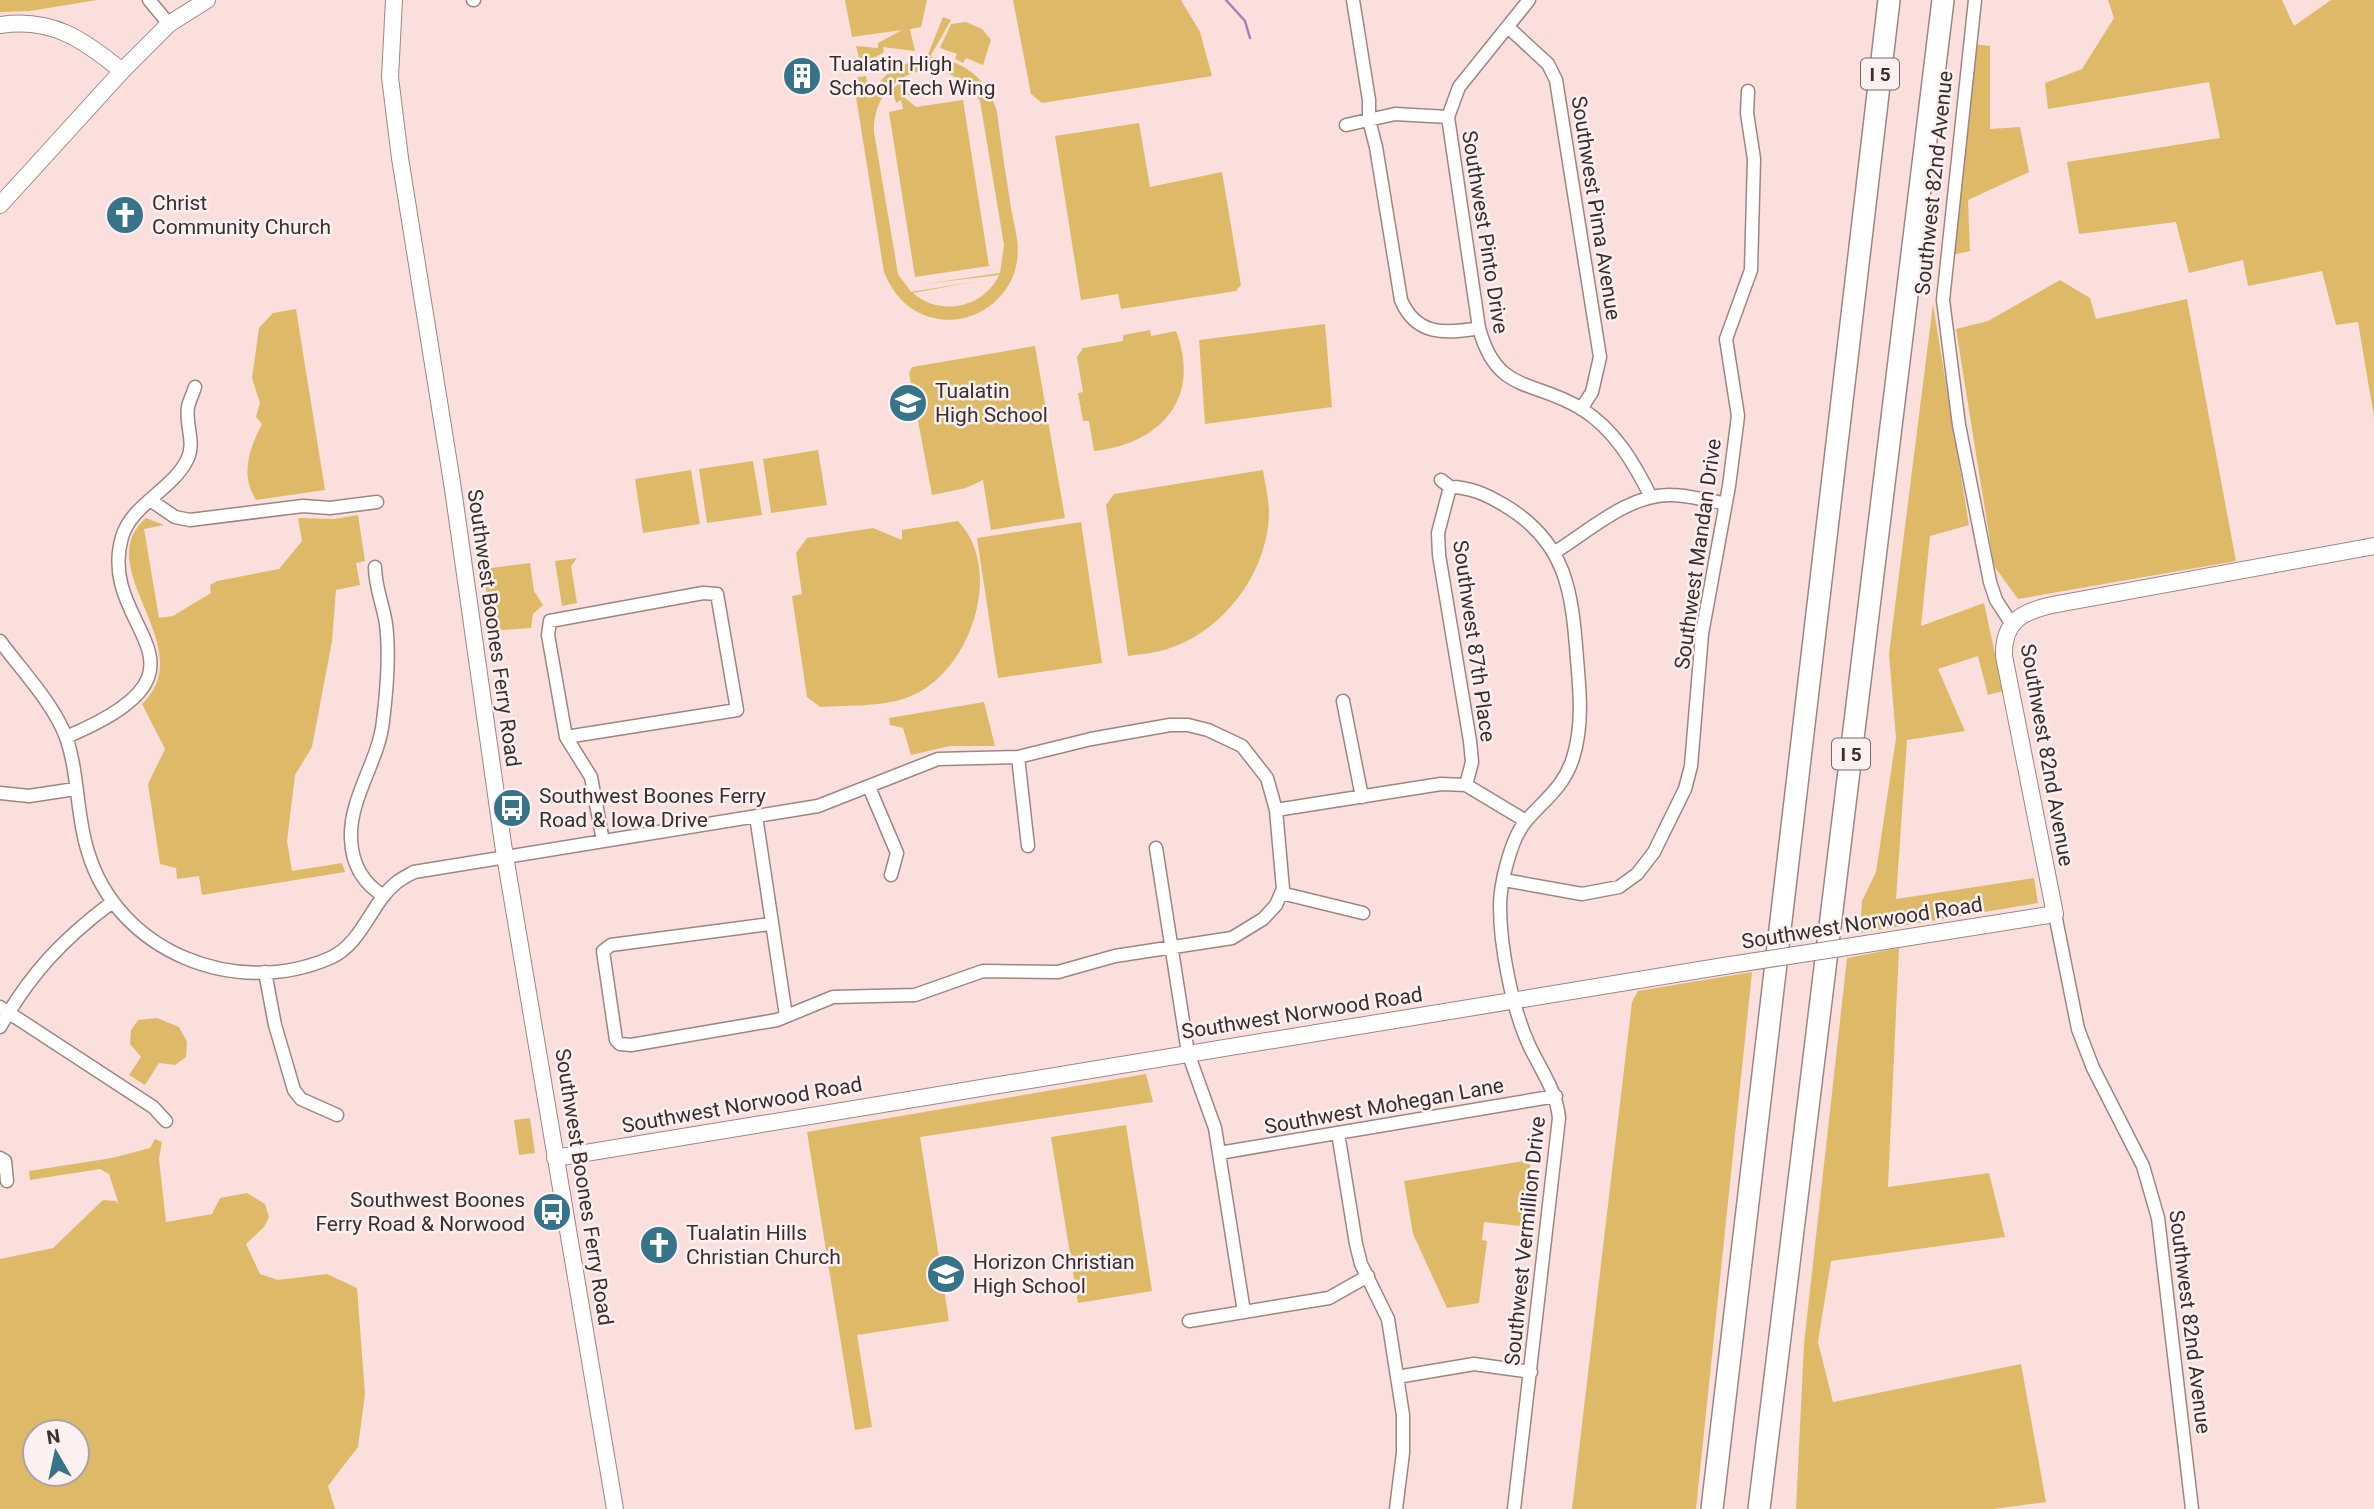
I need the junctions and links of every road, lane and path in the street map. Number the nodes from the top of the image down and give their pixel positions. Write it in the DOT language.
graph roads {
  1 [pos="149,0"];
  2 [pos="207,0"];
  3 [pos="394,0"];
  4 [pos="1353,0"];
  5 [pos="1529,0"];
  6 [pos="1889,0"];
  7 [pos="1943,0"];
  8 [pos="1975,0"];
  9 [pos="169,24"];
  10 [pos="0,25"];
  11 [pos="1509,28"];
  12 [pos="122,71"];
  13 [pos="1748,91"];
  14 [pos="1448,117"];
  15 [pos="1369,120"];
  16 [pos="1346,125"];
  17 [pos="0,205"];
  18 [pos="1479,328"];
  19 [pos="195,387"];
  20 [pos="1581,409"];
  21 [pos="1446,483"];
  22 [pos="1651,497"];
  23 [pos="150,500"];
  24 [pos="377,502"];
  25 [pos="1725,503"];
  26 [pos="2374,546"];
  27 [pos="1555,552"];
  28 [pos="376,567"];
  29 [pos="2011,623"];
  30 [pos="0,641"];
  31 [pos="1343,701"];
  32 [pos="66,737"];
  33 [pos="566,737"];
  34 [pos="1018,757"];
  35 [pos="1466,785"];
  36 [pos="869,787"];
  37 [pos="75,789"];
  38 [pos="0,793"];
  39 [pos="1362,797"];
  40 [pos="1276,810"];
  41 [pos="755,816"];
  42 [pos="1526,821"];
  43 [pos="603,841"];
  44 [pos="1028,846"];
  45 [pos="1156,848"];
  46 [pos="506,857"];
  47 [pos="891,875"];
  48 [pos="1504,880"];
  49 [pos="1282,893"];
  50 [pos="384,896"];
  51 [pos="111,903"];
  52 [pos="1363,912"];
  53 [pos="2056,914"];
  54 [pos="770,924"];
  55 [pos="1171,947"];
  56 [pos="265,972"];
  57 [pos="1514,1002"];
  58 [pos="4,1010"];
  59 [pos="786,1016"];
  60 [pos="0,1027"];
  61 [pos="1188,1053"];
  62 [pos="1556,1096"];
  63 [pos="337,1115"];
  64 [pos="166,1121"];
  65 [pos="1338,1133"];
  66 [pos="1219,1153"];
  67 [pos="0,1158"];
  68 [pos="555,1158"];
  69 [pos="7,1181"];
  70 [pos="1368,1276"];
  71 [pos="1244,1312"];
  72 [pos="1189,1321"];
  73 [pos="1531,1372"];
  74 [pos="1397,1377"];
  75 [pos="615,1509"];
  76 [pos="1396,1509"];
  77 [pos="1514,1509"];
  78 [pos="1712,1509"];
  79 [pos="1759,1509"];
  80 [pos="2192,1509"];
  1 -- 9 [label="street"];
  2 -- 9 [label="street"];
  3 -- 46 [label="street, Southwest Boones Ferry Road"];
  4 -- 15 [label="street"];
  5 -- 11 [label="street, Southwest Pinto Drive"];
  6 -- 78 [label="highway, I 5"];
  7 -- 79 [label="highway, I 5"];
  8 -- 29 [label="street, Southwest 82nd Avenue"];
  9 -- 12 [label="street"];
  10 -- 12 [label="street"];
  11 -- 14 [label="street, Southwest Pinto Drive"];
  11 -- 20 [label="street, Southwest Pima Avenue"];
  12 -- 17 [label="street"];
  13 -- 25 [label="street, Southwest Mandan Drive"];
  14 -- 15 [label="street"];
  14 -- 18 [label="street, Southwest Pinto Drive"];
  15 -- 16 [label="street"];
  15 -- 18 [label="street"];
  18 -- 20 [label="street, Southwest Pinto Drive"];
  19 -- 23 [label="street"];
  20 -- 22 [label="street, Southwest Pinto Drive"];
  21 -- 27 [label="street, Southwest Vermillion Drive"];
  21 -- 35 [label="street, Southwest 87th Place"];
  22 -- 25 [label="street"];
  22 -- 27 [label="street"];
  23 -- 24 [label="street"];
  23 -- 32 [label="street"];
  25 -- 48 [label="street, Southwest Mandan Drive"];
  26 -- 29 [label="street"];
  27 -- 42 [label="street, Southwest Vermillion Drive"];
  28 -- 50 [label="street"];
  29 -- 53 [label="street, Southwest 82nd Avenue"];
  30 -- 32 [label="street"];
  31 -- 39 [label="street"];
  32 -- 37 [label="street"];
  33 -- 33 [label="street"];
  33 -- 43 [label="street"];
  34 -- 36 [label="street"];
  34 -- 40 [label="street"];
  34 -- 44 [label="street"];
  35 -- 39 [label="street"];
  35 -- 42 [label="street"];
  36 -- 41 [label="street"];
  36 -- 47 [label="street"];
  37 -- 38 [label="street"];
  37 -- 51 [label="street"];
  39 -- 40 [label="street"];
  40 -- 49 [label="street"];
  41 -- 43 [label="street"];
  41 -- 54 [label="street"];
  42 -- 48 [label="street, Southwest Vermillion Drive"];
  43 -- 46 [label="street"];
  45 -- 55 [label="street"];
  46 -- 50 [label="street"];
  46 -- 68 [label="street, Southwest Boones Ferry Road"];
  48 -- 57 [label="street, Southwest Vermillion Drive"];
  49 -- 52 [label="street"];
  49 -- 55 [label="street"];
  50 -- 56 [label="street"];
  51 -- 56 [label="street"];
  51 -- 58 [label="street"];
  53 -- 57 [label="street, Southwest Norwood Road, bridge"];
  53 -- 80 [label="street, Southwest 82nd Avenue"];
  54 -- 59 [label="street"];
  54 -- 59 [label="street"];
  55 -- 59 [label="street"];
  55 -- 61 [label="street"];
  56 -- 63 [label="street"];
  57 -- 61 [label="street, Southwest Norwood Road"];
  57 -- 62 [label="street, Southwest Vermillion Drive"];
  58 -- 60 [label="street"];
  58 -- 64 [label="street"];
  61 -- 66 [label="street"];
  61 -- 68 [label="street, Southwest Norwood Road"];
  62 -- 65 [label="street, Southwest Mohegan Lane"];
  62 -- 73 [label="street, Southwest Vermillion Drive"];
  65 -- 66 [label="street, Southwest Mohegan Lane"];
  65 -- 70 [label="street"];
  66 -- 71 [label="street"];
  67 -- 69 [label="street"];
  68 -- 75 [label="street, Southwest Boones Ferry Road"];
  70 -- 71 [label="street"];
  70 -- 74 [label="street"];
  71 -- 72 [label="street"];
  73 -- 74 [label="street"];
  73 -- 77 [label="street, Southwest Vermillion Drive"];
  74 -- 76 [label="street"];
}
